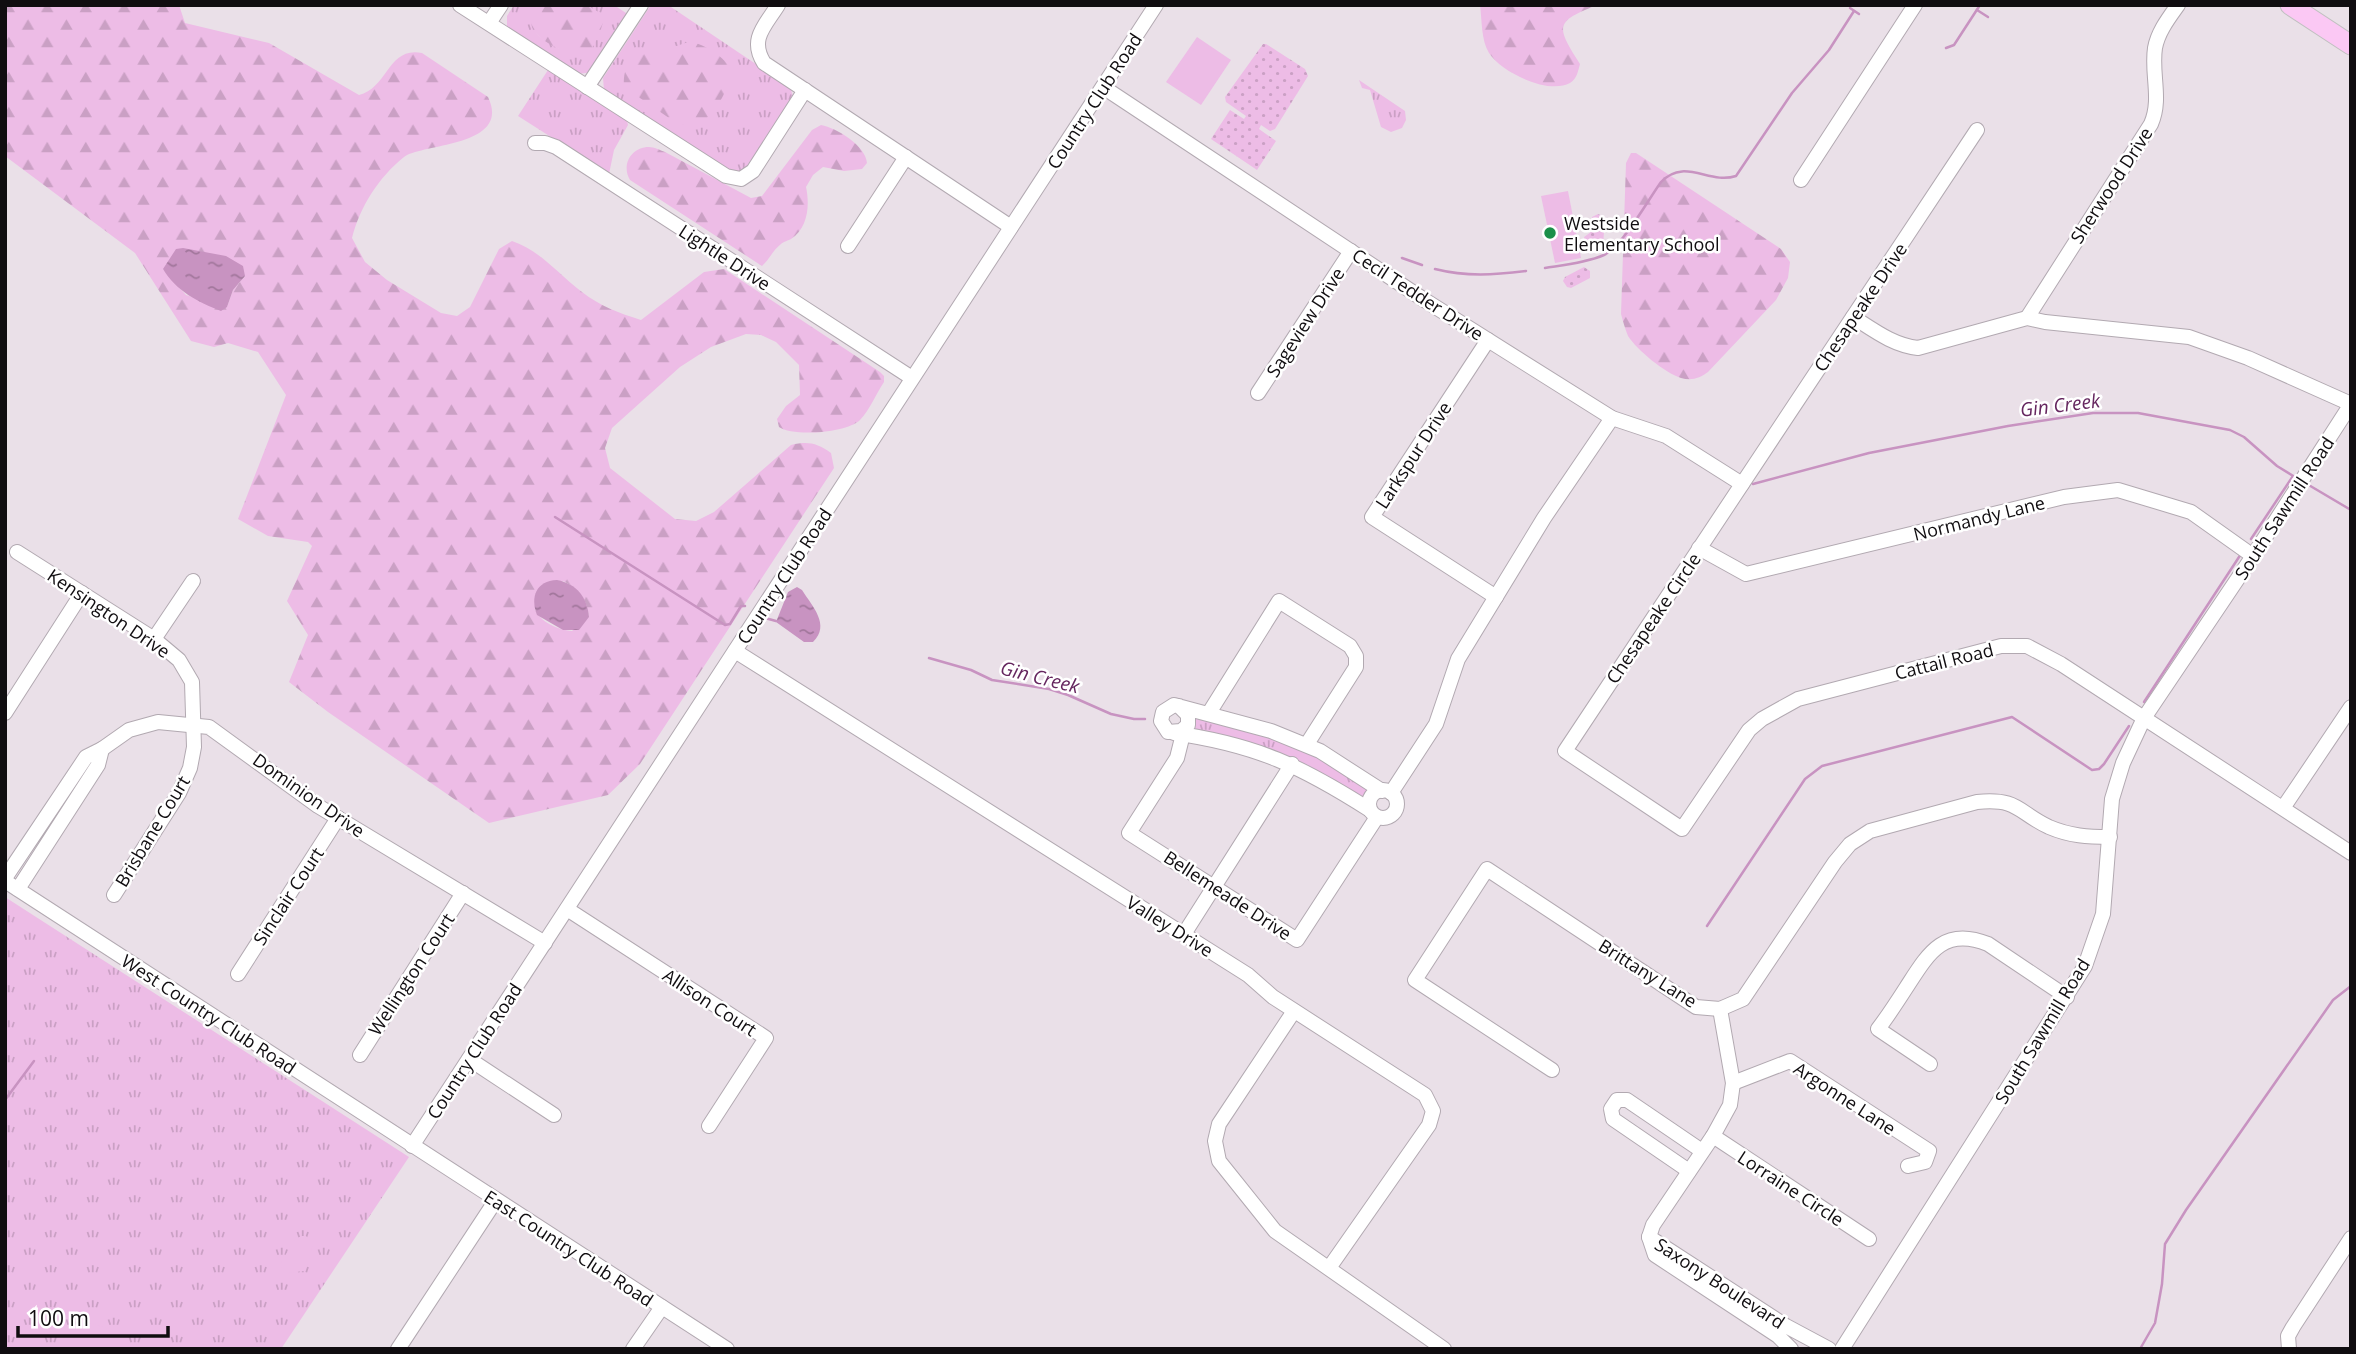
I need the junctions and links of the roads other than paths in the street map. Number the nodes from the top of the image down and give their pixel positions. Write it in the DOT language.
graph roads {
  1 [pos="460,5"];
  2 [pos="501,5"];
  3 [pos="641,5"];
  4 [pos="778,5"];
  5 [pos="1156,5"];
  6 [pos="1915,5"];
  7 [pos="2178,5"];
  8 [pos="2290,5"];
  9 [pos="489,23"];
  10 [pos="2351,45"];
  11 [pos="587,87"];
  12 [pos="1103,87"];
  13 [pos="805,90"];
  14 [pos="1977,130"];
  15 [pos="535,143"];
  16 [pos="906,157"];
  17 [pos="1801,180"];
  18 [pos="1012,227"];
  19 [pos="848,246"];
  20 [pos="1351,251"];
  21 [pos="1853,317"];
  22 [pos="2026,318"];
  23 [pos="1488,340"];
  24 [pos="912,379"];
  25 [pos="1258,393"];
  26 [pos="2351,404"];
  27 [pos="1612,418"];
  28 [pos="1742,484"];
  29 [pos="1699,548"];
  30 [pos="17,552"];
  31 [pos="2253,556"];
  32 [pos="193,581"];
  33 [pos="82,593"];
  34 [pos="1496,597"];
  35 [pos="155,639"];
  36 [pos="735,651"];
  37 [pos="1179,706"];
  38 [pos="2351,708"];
  39 [pos="5,713"];
  40 [pos="1209,713"];
  41 [pos="2144,718"];
  42 [pos="192,725"];
  43 [pos="1178,734"];
  44 [pos="1307,744"];
  45 [pos="102,749"];
  46 [pos="1565,751"];
  47 [pos="1292,764"];
  48 [pos="1387,792"];
  49 [pos="2283,808"];
  50 [pos="1373,814"];
  51 [pos="338,818"];
  52 [pos="2110,837"];
  53 [pos="2351,853"];
  54 [pos="13,885"];
  55 [pos="1214,887"];
  56 [pos="463,893"];
  57 [pos="114,895"];
  58 [pos="567,909"];
  59 [pos="1184,934"];
  60 [pos="545,943"];
  61 [pos="238,974"];
  62 [pos="2067,997"];
  63 [pos="1720,1009"];
  64 [pos="1294,1011"];
  65 [pos="360,1055"];
  66 [pos="469,1059"];
  67 [pos="1930,1063"];
  68 [pos="1552,1070"];
  69 [pos="1733,1083"];
  70 [pos="554,1115"];
  71 [pos="709,1126"];
  72 [pos="1713,1136"];
  73 [pos="412,1146"];
  74 [pos="1702,1151"];
  75 [pos="1908,1166"];
  76 [pos="1689,1171"];
  77 [pos="496,1200"];
  78 [pos="1649,1237"];
  79 [pos="2351,1238"];
  80 [pos="1869,1239"];
  81 [pos="1329,1268"];
  82 [pos="662,1307"];
  83 [pos="2288,1348"];
  84 [pos="398,1349"];
  85 [pos="633,1349"];
  86 [pos="727,1349"];
  87 [pos="1444,1349"];
  88 [pos="1791,1349"];
  89 [pos="1829,1349"];
  90 [pos="1842,1349"];
  1 -- 9 [label="street"];
  2 -- 9 [label="street"];
  3 -- 11 [label="street"];
  4 -- 13 [label="street"];
  5 -- 12 [label="street, Country Club Road"];
  6 -- 17 [label="street"];
  7 -- 22 [label="street, Sherwood Drive"];
  8 -- 10 [label="main road"];
  9 -- 11 [label="street"];
  11 -- 13 [label="street"];
  12 -- 18 [label="street, Country Club Road"];
  12 -- 20 [label="street, Cecil Tedder Drive"];
  13 -- 16 [label="street"];
  14 -- 21 [label="street, Chesapeake Drive"];
  15 -- 24 [label="street, Lightle Drive"];
  16 -- 18 [label="street"];
  16 -- 19 [label="street"];
  18 -- 24 [label="street, Country Club Road"];
  20 -- 23 [label="street, Cecil Tedder Drive"];
  20 -- 25 [label="street, Sageview Drive"];
  21 -- 22 [label="street"];
  21 -- 28 [label="street, Chesapeake Drive"];
  22 -- 26 [label="street"];
  23 -- 27 [label="street, Cecil Tedder Drive"];
  23 -- 34 [label="street, Larkspur Drive"];
  24 -- 36 [label="street, Country Club Road"];
  26 -- 31 [label="street, South Sawmill Road"];
  27 -- 28 [label="street, Cecil Tedder Drive"];
  27 -- 34 [label="street"];
  28 -- 29 [label="street, Chesapeake Circle"];
  29 -- 31 [label="street, Normandy Lane"];
  29 -- 46 [label="street, Chesapeake Circle"];
  30 -- 33 [label="street, Kensington Drive"];
  31 -- 41 [label="street, South Sawmill Road"];
  32 -- 35 [label="street"];
  33 -- 35 [label="street, Kensington Drive"];
  33 -- 39 [label="street"];
  34 -- 48 [label="street"];
  35 -- 42 [label="street, Kensington Drive"];
  36 -- 58 [label="street, Country Club Road"];
  36 -- 59 [label="street, Valley Drive"];
  37 -- 40 [label="street"];
  37 -- 43 [label="street"];
  37 -- 43 [label="street"];
  38 -- 49 [label="street"];
  40 -- 44 [label="street"];
  40 -- 44 [label="street"];
  41 -- 46 [label="street, Cattail Road"];
  41 -- 49 [label="street, Cattail Road"];
  41 -- 52 [label="street, South Sawmill Road"];
  42 -- 45 [label="street, Dominion Drive"];
  42 -- 51 [label="street, Dominion Drive"];
  42 -- 57 [label="street, Brisbane Court"];
  43 -- 47 [label="street"];
  43 -- 55 [label="street, Bellemeade Drive"];
  44 -- 48 [label="street"];
  45 -- 54 [label="street"];
  45 -- 54 [label="street, Dominion Drive"];
  47 -- 50 [label="street"];
  47 -- 55 [label="street"];
  48 -- 50 [label="street"];
  48 -- 50 [label="street"];
  49 -- 53 [label="street, Cattail Road"];
  50 -- 55 [label="street, Bellemeade Drive"];
  51 -- 56 [label="street, Dominion Drive"];
  51 -- 61 [label="street, Sinclair Court"];
  52 -- 62 [label="street, South Sawmill Road"];
  52 -- 63 [label="street, Brittany Lane"];
  54 -- 73 [label="street, West Country Club Road"];
  55 -- 59 [label="street"];
  56 -- 60 [label="street, Dominion Drive"];
  56 -- 65 [label="street, Wellington Court"];
  58 -- 60 [label="street, Country Club Road"];
  58 -- 71 [label="street, Allison Court"];
  59 -- 64 [label="street, Valley Drive"];
  60 -- 66 [label="street, Country Club Road"];
  62 -- 67 [label="street"];
  62 -- 90 [label="street, South Sawmill Road"];
  63 -- 68 [label="street, Brittany Lane"];
  63 -- 69 [label="street, Saxony Boulevard"];
  64 -- 81 [label="street"];
  64 -- 81 [label="street, Valley Drive"];
  66 -- 70 [label="street"];
  66 -- 73 [label="street, Country Club Road"];
  69 -- 72 [label="street, Saxony Boulevard"];
  69 -- 75 [label="street, Argonne Lane"];
  72 -- 74 [label="street, Saxony Boulevard"];
  72 -- 80 [label="street, Lorraine Circle"];
  73 -- 77 [label="street, East Country Club Road"];
  74 -- 76 [label="street, Saxony Boulevard"];
  74 -- 76 [label="street"];
  76 -- 78 [label="street, Saxony Boulevard"];
  77 -- 82 [label="street, East Country Club Road"];
  77 -- 84 [label="street"];
  78 -- 88 [label="street, Saxony Boulevard"];
  78 -- 89 [label="street, Saxony Boulevard"];
  79 -- 83 [label="street"];
  81 -- 87 [label="street"];
  82 -- 85 [label="street"];
  82 -- 86 [label="street, East Country Club Road"];
}
